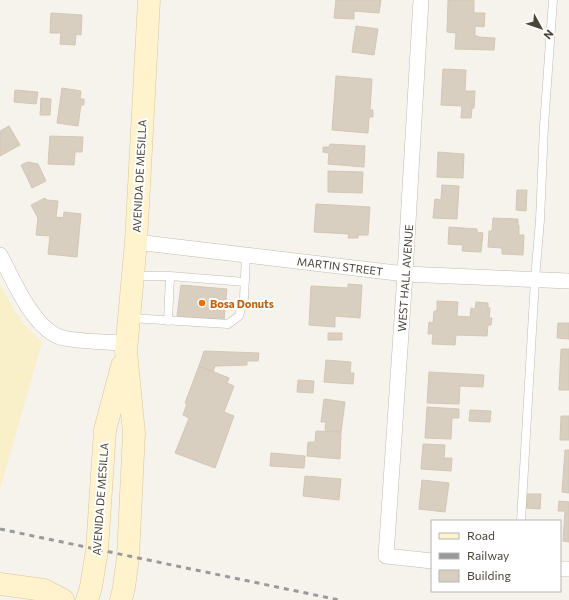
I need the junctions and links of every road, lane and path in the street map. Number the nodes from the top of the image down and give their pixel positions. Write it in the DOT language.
graph roads {
  1 [pos="149,0"];
  2 [pos="421,0"];
  3 [pos="553,0"];
  4 [pos="136,242"];
  5 [pos="0,255"];
  6 [pos="246,255"];
  7 [pos="405,274"];
  8 [pos="133,276"];
  9 [pos="170,276"];
  10 [pos="535,279"];
  11 [pos="569,281"];
  12 [pos="245,282"];
  13 [pos="129,318"];
  14 [pos="168,321"];
  15 [pos="127,347"];
  16 [pos="521,520"];
  17 [pos="431,561"];
  18 [pos="0,584"];
  19 [pos="62,600"];
  20 [pos="86,600"];
  21 [pos="121,600"];
  1 -- 4 [label="main road, AVENIDA DE MESILLA"];
  2 -- 7 [label="street, WEST HALL AVENUE"];
  3 -- 10 [label="lane"];
  4 -- 6 [label="street, MARTIN STREET"];
  4 -- 8 [label="main road, AVENIDA DE MESILLA"];
  5 -- 15 [label="street"];
  6 -- 7 [label="street, MARTIN STREET"];
  6 -- 12 [label="lane"];
  7 -- 10 [label="street, MARTIN STREET"];
  7 -- 17 [label="street, WEST HALL AVENUE"];
  8 -- 9 [label="lane"];
  8 -- 13 [label="main road, AVENIDA DE MESILLA"];
  9 -- 12 [label="lane"];
  9 -- 14 [label="lane"];
  10 -- 11 [label="street, MARTIN STREET"];
  10 -- 16 [label="lane"];
  12 -- 14 [label="lane"];
  13 -- 14 [label="lane"];
  13 -- 15 [label="main road, AVENIDA DE MESILLA"];
  15 -- 20 [label="main road, AVENIDA DE MESILLA"];
  15 -- 21 [label="main road, AVENIDA DE MESILLA"];
  18 -- 19 [label="main road"];
}
